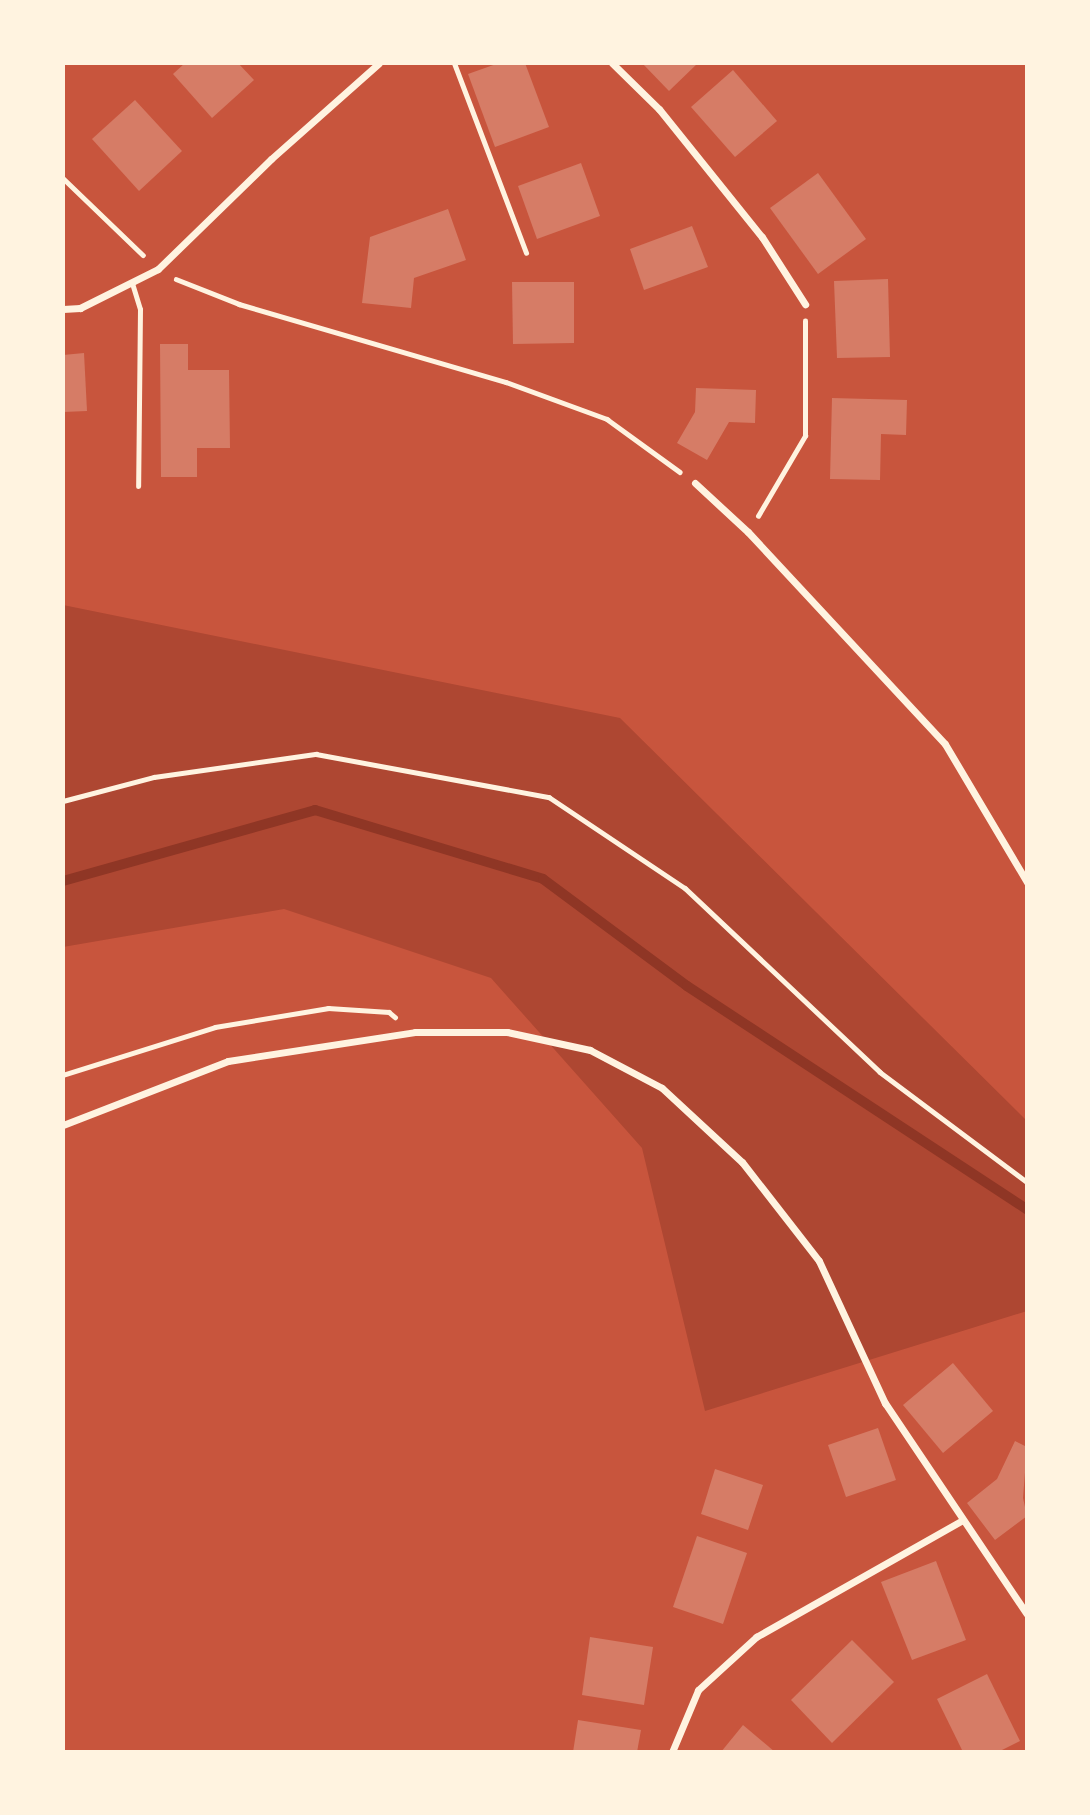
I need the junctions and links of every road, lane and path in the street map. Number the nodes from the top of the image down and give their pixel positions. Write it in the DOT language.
graph roads {
  1 [pos="379,63"];
  2 [pos="454,63"];
  3 [pos="612,63"];
  4 [pos="63,178"];
  5 [pos="526,253"];
  6 [pos="158,269"];
  7 [pos="132,283"];
  8 [pos="805,304"];
  9 [pos="63,309"];
  10 [pos="695,482"];
  11 [pos="138,486"];
  12 [pos="748,532"];
  13 [pos="63,801"];
  14 [pos="1027,882"];
  15 [pos="415,1032"];
  16 [pos="63,1074"];
  17 [pos="63,1125"];
  18 [pos="1027,1182"];
  19 [pos="961,1521"];
  20 [pos="1027,1614"];
  21 [pos="672,1752"];
  1 -- 6 [label="street"];
  2 -- 5 [label="lane"];
  3 -- 8 [label="street"];
  4 -- 6 [label="path"];
  6 -- 7 [label="street"];
  6 -- 10 [label="path"];
  7 -- 9 [label="street"];
  7 -- 11 [label="lane"];
  8 -- 12 [label="path"];
  10 -- 12 [label="street"];
  12 -- 14 [label="street"];
  13 -- 18 [label="path"];
  15 -- 16 [label="path"];
  15 -- 17 [label="street"];
  15 -- 19 [label="street"];
  19 -- 20 [label="street"];
  19 -- 21 [label="street"];
}
